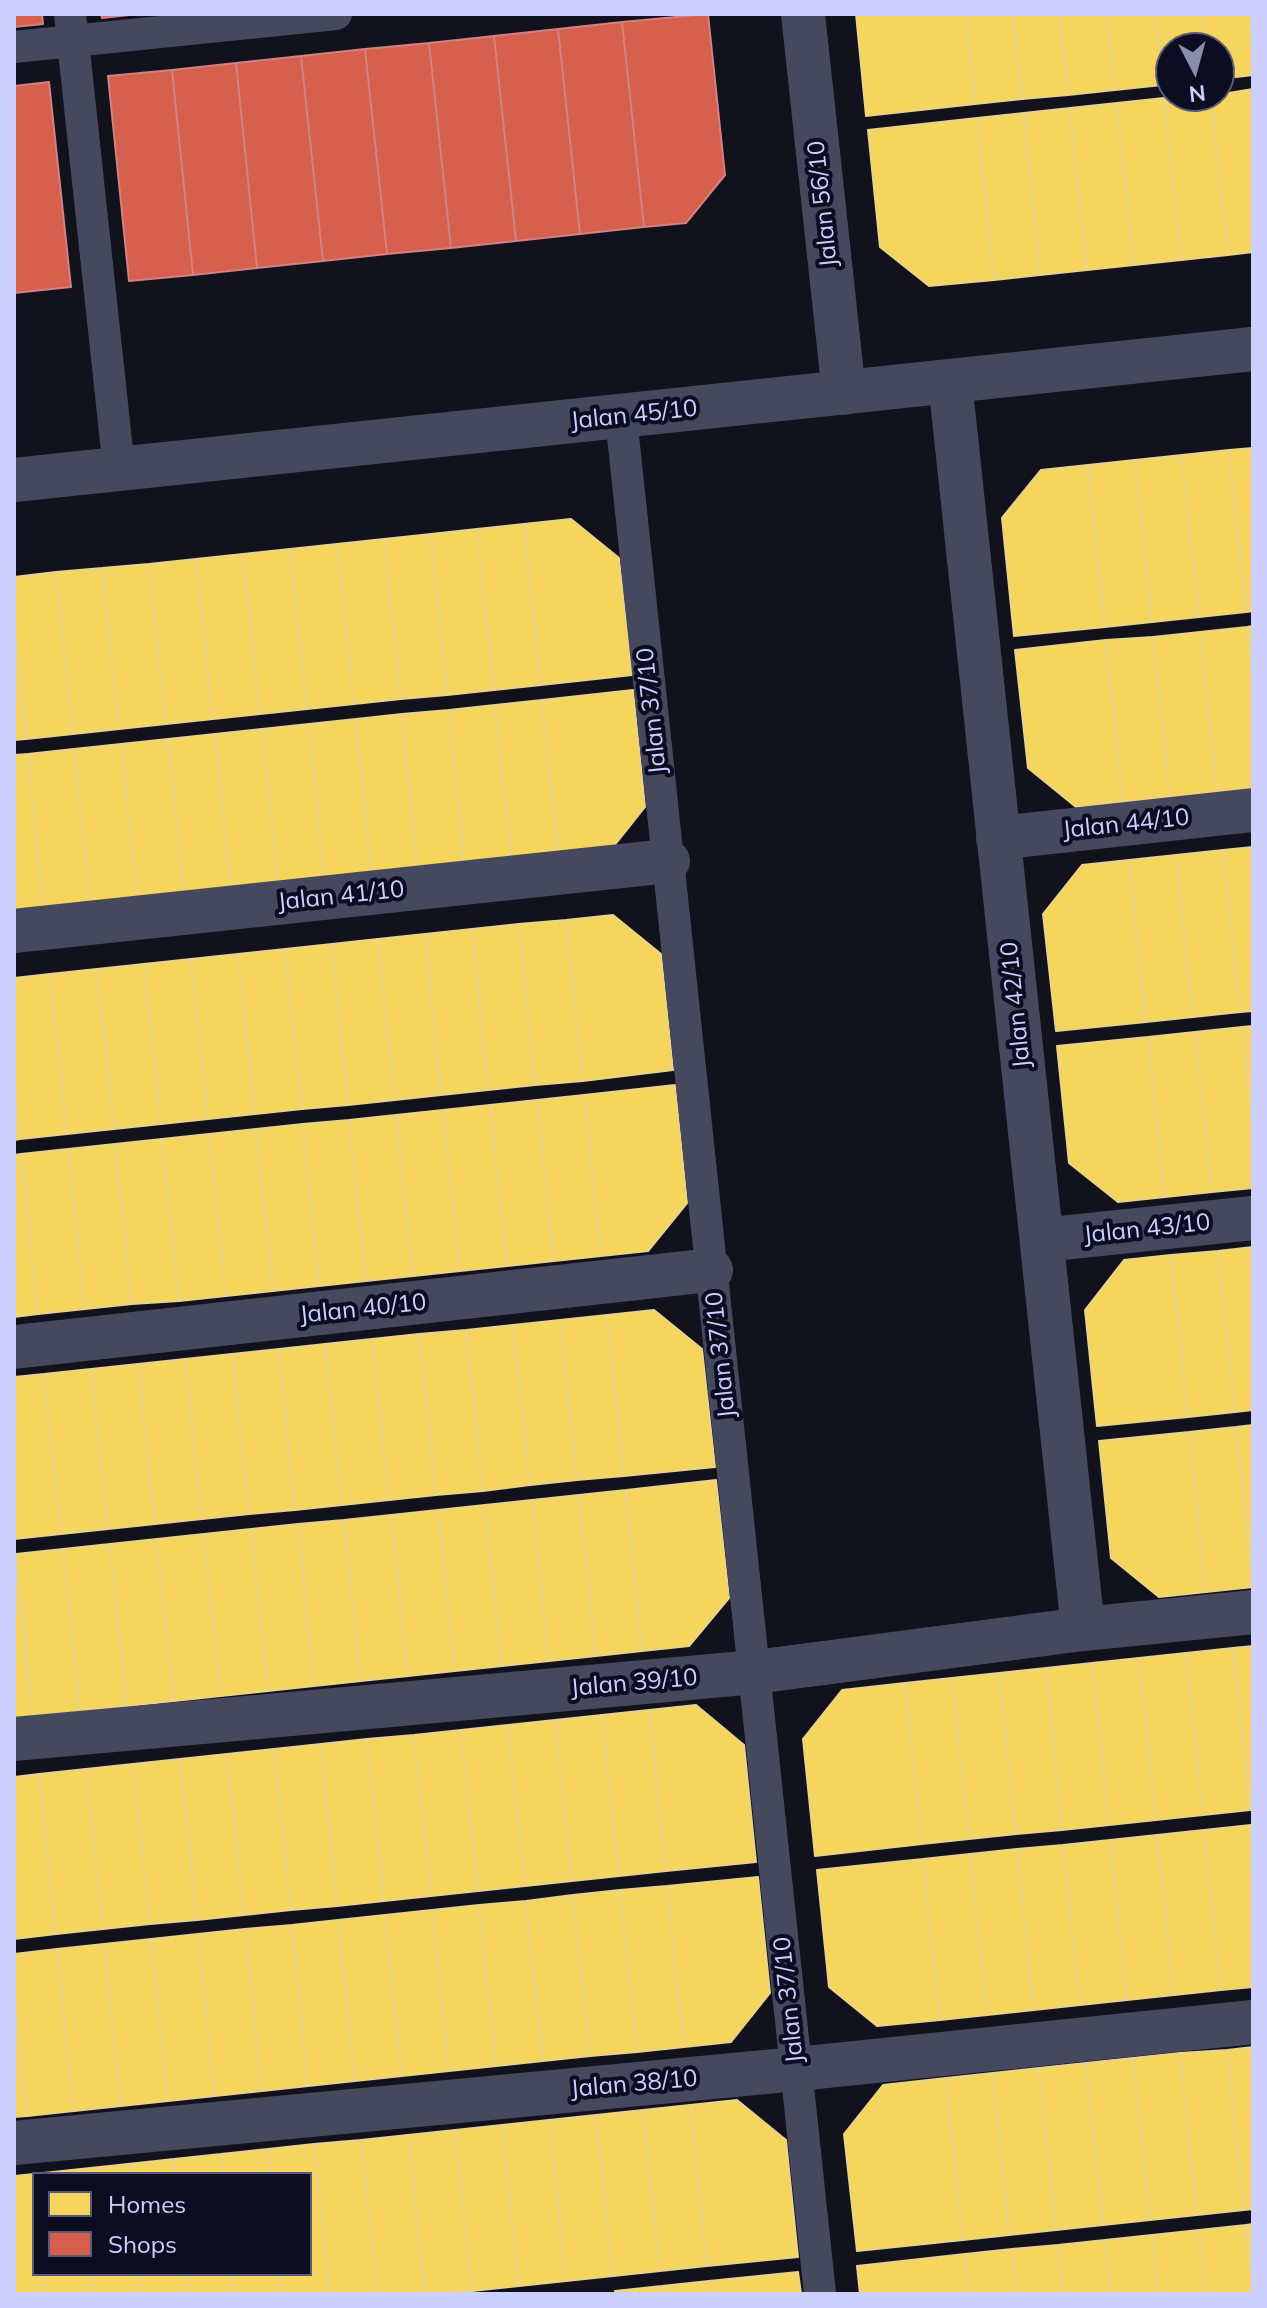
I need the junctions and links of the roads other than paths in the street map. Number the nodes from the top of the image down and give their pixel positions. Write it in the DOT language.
graph roads {
  1 [pos="336,14"];
  2 [pos="803,14"];
  3 [pos="71,28"];
  4 [pos="14,47"];
  5 [pos="1253,349"];
  6 [pos="950,381"];
  7 [pos="844,393"];
  8 [pos="621,417"];
  9 [pos="119,469"];
  10 [pos="14,480"];
  11 [pos="1253,810"];
  12 [pos="998,838"];
  13 [pos="668,861"];
  14 [pos="14,931"];
  15 [pos="1253,1218"];
  16 [pos="1042,1240"];
  17 [pos="711,1270"];
  18 [pos="14,1347"];
  19 [pos="1253,1612"];
  20 [pos="1083,1629"];
  21 [pos="755,1672"];
  22 [pos="14,1739"];
  23 [pos="1253,2022"];
  24 [pos="797,2069"];
  25 [pos="14,2143"];
  26 [pos="820,2294"];
  1 -- 3 [label="lane"];
  2 -- 7 [label="street, Jalan 56/10"];
  3 -- 4 [label="lane"];
  3 -- 9 [label="lane"];
  5 -- 6 [label="street, Jalan 45/10"];
  6 -- 7 [label="street, Jalan 45/10"];
  6 -- 12 [label="street, Jalan 42/10"];
  7 -- 8 [label="street, Jalan 45/10"];
  8 -- 9 [label="street, Jalan 45/10"];
  8 -- 13 [label="lane, Jalan 37/10"];
  9 -- 10 [label="street, Jalan 45/10"];
  11 -- 12 [label="street, Jalan 44/10"];
  12 -- 16 [label="street, Jalan 42/10"];
  13 -- 14 [label="street, Jalan 41/10"];
  13 -- 17 [label="lane, Jalan 37/10"];
  15 -- 16 [label="street, Jalan 43/10"];
  16 -- 20 [label="street, Jalan 42/10"];
  17 -- 18 [label="street, Jalan 40/10"];
  17 -- 21 [label="lane, Jalan 37/10"];
  19 -- 20 [label="street, Jalan 39/10"];
  20 -- 21 [label="street, Jalan 39/10"];
  21 -- 22 [label="street, Jalan 39/10"];
  21 -- 24 [label="lane, Jalan 37/10"];
  23 -- 24 [label="street, Jalan 38/10"];
  24 -- 25 [label="street, Jalan 38/10"];
  24 -- 26 [label="lane, Jalan 37/10"];
}
